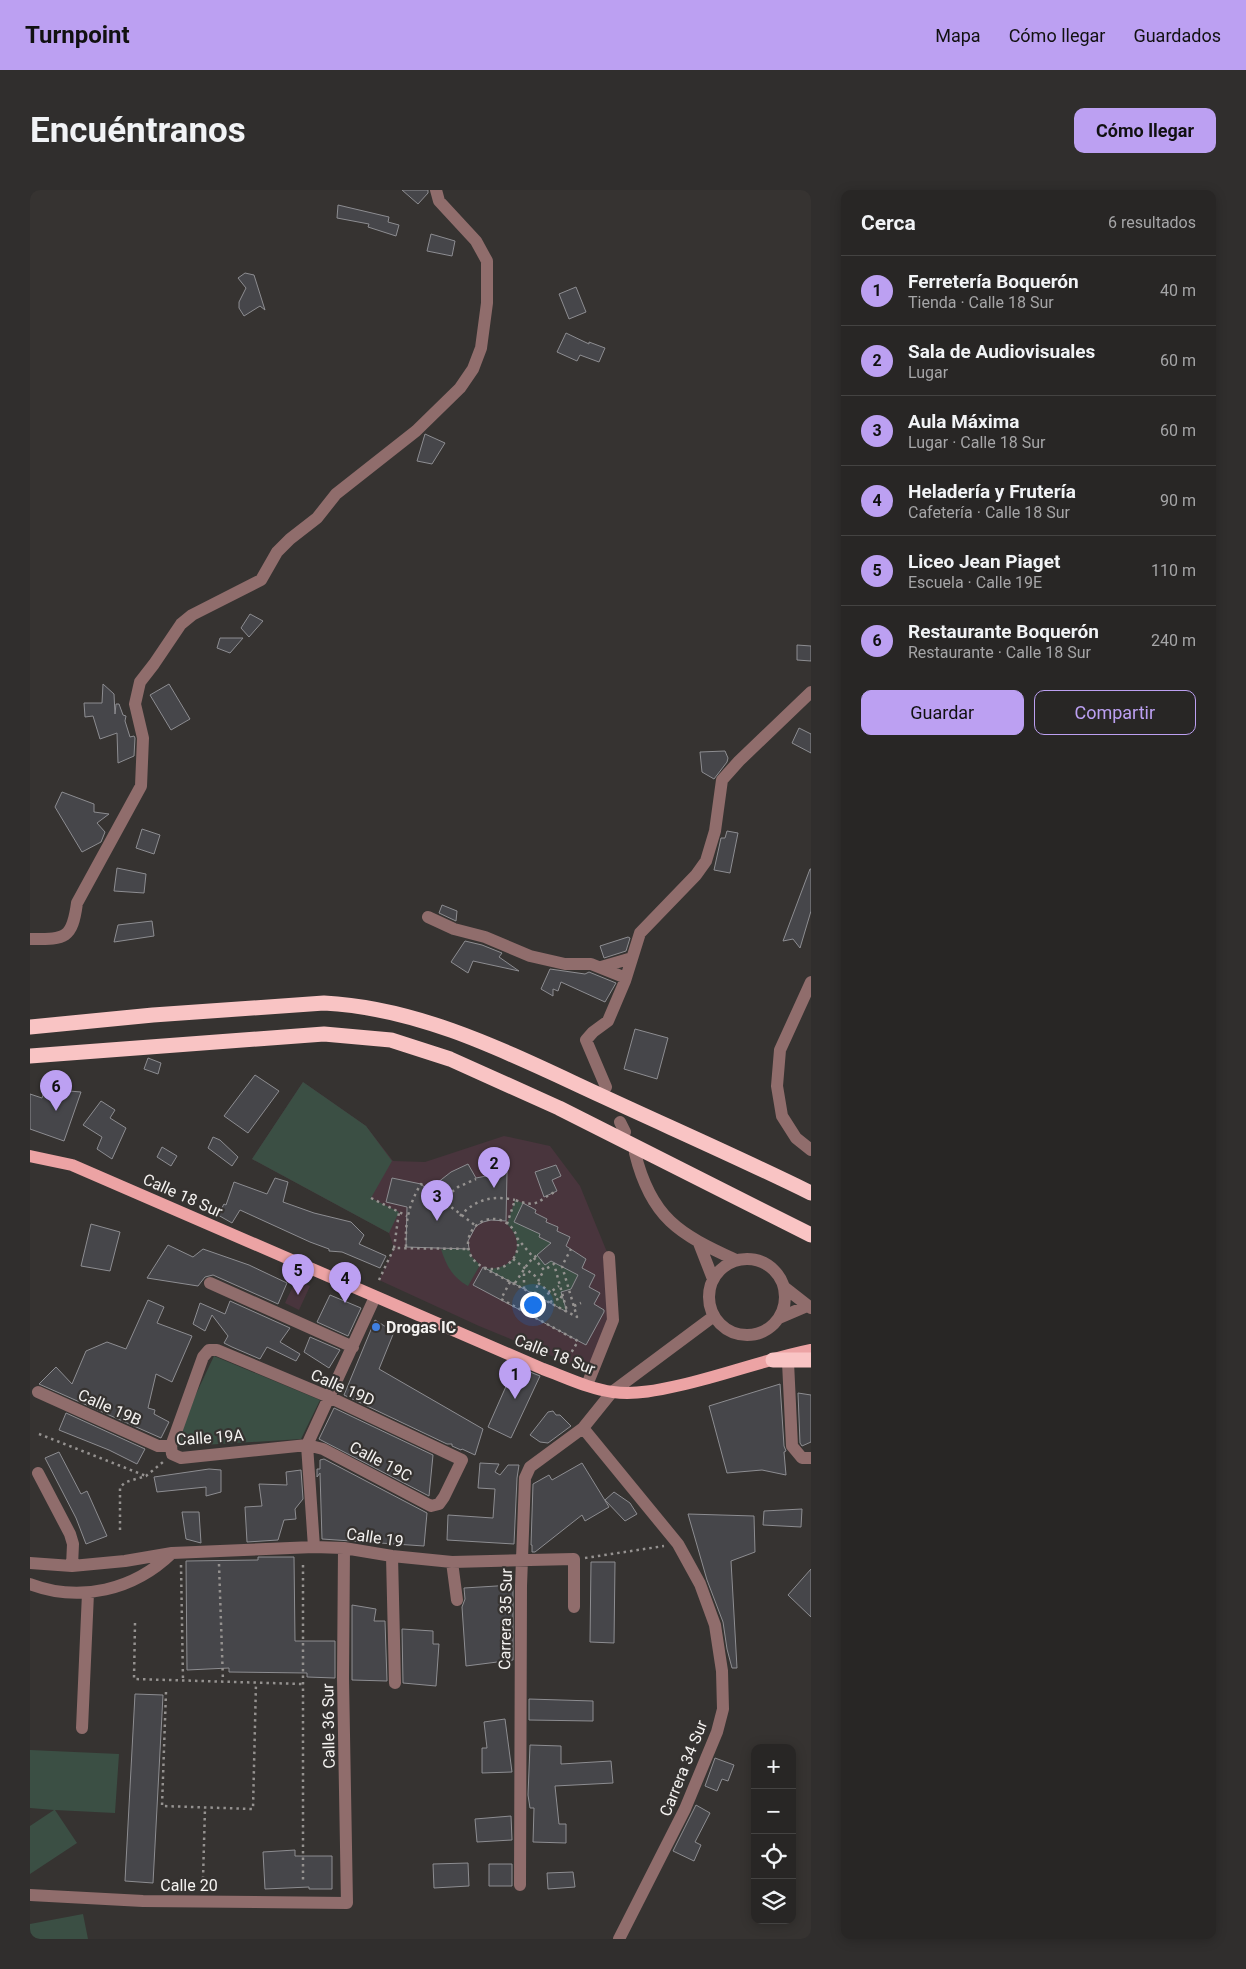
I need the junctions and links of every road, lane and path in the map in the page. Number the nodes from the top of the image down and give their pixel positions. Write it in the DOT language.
graph roads {
  1 [pos="436,190"];
  2 [pos="811,692"];
  3 [pos="428,917"];
  4 [pos="30,939"];
  5 [pos="632,958"];
  6 [pos="601,968"];
  7 [pos="626,978"];
  8 [pos="811,982"];
  9 [pos="30,1027"];
  10 [pos="30,1056"];
  11 [pos="606,1087"];
  12 [pos="811,1150"];
  13 [pos="635,1153"];
  14 [pos="30,1156"];
  15 [pos="476,1179"];
  16 [pos="557,1192"];
  17 [pos="811,1193"];
  18 [pos="371,1198"];
  19 [pos="515,1200"];
  20 [pos="441,1201"];
  21 [pos="399,1212"];
  22 [pos="407,1216"];
  23 [pos="460,1216"];
  24 [pos="507,1224"];
  25 [pos="476,1226"];
  26 [pos="811,1235"];
  27 [pos="516,1236"];
  28 [pos="699,1244"];
  29 [pos="406,1247"];
  30 [pos="394,1248"];
  31 [pos="571,1249"];
  32 [pos="469,1250"];
  33 [pos="535,1256"];
  34 [pos="609,1257"];
  35 [pos="513,1259"];
  36 [pos="736,1260"];
  37 [pos="484,1268"];
  38 [pos="524,1268"];
  39 [pos="568,1269"];
  40 [pos="544,1270"];
  41 [pos="565,1275"];
  42 [pos="539,1278"];
  43 [pos="713,1279"];
  44 [pos="379,1280"];
  45 [pos="511,1282"];
  46 [pos="210,1283"];
  47 [pos="538,1283"];
  48 [pos="514,1284"];
  49 [pos="573,1284"];
  50 [pos="559,1286"];
  51 [pos="784,1287"];
  52 [pos="524,1289"];
  53 [pos="569,1289"];
  54 [pos="550,1292"];
  55 [pos="535,1294"];
  56 [pos="375,1297"];
  57 [pos="542,1298"];
  58 [pos="563,1298"];
  59 [pos="550,1302"];
  60 [pos="581,1303"];
  61 [pos="574,1306"];
  62 [pos="809,1307"];
  63 [pos="567,1312"];
  64 [pos="714,1316"];
  65 [pos="779,1318"];
  66 [pos="352,1347"];
  67 [pos="811,1350"];
  68 [pos="773,1360"];
  69 [pos="811,1360"];
  70 [pos="566,1362"];
  71 [pos="788,1362"];
  72 [pos="811,1368"];
  73 [pos="587,1385"];
  74 [pos="38,1392"];
  75 [pos="612,1392"];
  76 [pos="329,1398"];
  77 [pos="583,1428"];
  78 [pos="39,1434"];
  79 [pos="308,1445"];
  80 [pos="171,1450"];
  81 [pos="811,1458"];
  82 [pos="38,1473"];
  83 [pos="146,1476"];
  84 [pos="439,1504"];
  85 [pos="120,1530"];
  86 [pos="678,1544"];
  87 [pos="314,1547"];
  88 [pos="344,1548"];
  89 [pos="172,1553"];
  90 [pos="392,1556"];
  91 [pos="574,1559"];
  92 [pos="219,1560"];
  93 [pos="522,1560"];
  94 [pos="452,1562"];
  95 [pos="30,1563"];
  96 [pos="181,1565"];
  97 [pos="303,1565"];
  98 [pos="72,1566"];
  99 [pos="30,1584"];
  100 [pos="88,1593"];
  101 [pos="457,1600"];
  102 [pos="574,1607"];
  103 [pos="135,1623"];
  104 [pos="183,1680"];
  105 [pos="223,1682"];
  106 [pos="256,1682"];
  107 [pos="395,1683"];
  108 [pos="303,1684"];
  109 [pos="166,1692"];
  110 [pos="82,1728"];
  111 [pos="205,1808"];
  112 [pos="202,1879"];
  113 [pos="303,1880"];
  114 [pos="520,1885"];
  115 [pos="30,1895"];
  116 [pos="347,1903"];
  117 [pos="619,1939"];
  1 -- 4 [label="street"];
  2 -- 5 [label="street"];
  3 -- 6 [label="street"];
  5 -- 6 [label="street"];
  5 -- 7 [label="street"];
  6 -- 7 [label="street"];
  7 -- 11 [label="street"];
  8 -- 12 [label="street"];
  9 -- 17 [label="highway"];
  10 -- 26 [label="highway"];
  13 -- 28 [label="street"];
  14 -- 56 [label="main road, Calle 18 Sur"];
  15 -- 20 [label="path"];
  16 -- 19 [label="path"];
  18 -- 21 [label="path"];
  19 -- 23 [label="path"];
  19 -- 24 [label="path"];
  20 -- 22 [label="path"];
  20 -- 23 [label="path"];
  21 -- 22 [label="path"];
  21 -- 30 [label="path"];
  22 -- 29 [label="path"];
  23 -- 25 [label="path"];
  24 -- 25 [label="path"];
  24 -- 27 [label="path"];
  25 -- 32 [label="path"];
  27 -- 33 [label="path"];
  27 -- 35 [label="path"];
  28 -- 36 [label="street"];
  28 -- 43 [label="street"];
  29 -- 30 [label="path"];
  29 -- 32 [label="path"];
  30 -- 44 [label="path"];
  31 -- 41 [label="path"];
  32 -- 37 [label="path"];
  33 -- 38 [label="path"];
  33 -- 40 [label="path"];
  34 -- 73 [label="street"];
  35 -- 37 [label="path"];
  35 -- 38 [label="path"];
  36 -- 43 [label="street"];
  36 -- 51 [label="street"];
  37 -- 45 [label="path"];
  38 -- 42 [label="path"];
  38 -- 48 [label="path"];
  38 -- 52 [label="path"];
  39 -- 41 [label="path"];
  40 -- 42 [label="path"];
  40 -- 50 [label="path"];
  41 -- 53 [label="path"];
  42 -- 47 [label="path"];
  43 -- 64 [label="street"];
  45 -- 48 [label="path"];
  45 -- 70 [label="path"];
  46 -- 66 [label="street"];
  47 -- 54 [label="path"];
  47 -- 55 [label="path"];
  48 -- 52 [label="path"];
  49 -- 53 [label="path"];
  50 -- 54 [label="path"];
  50 -- 58 [label="path"];
  51 -- 62 [label="street"];
  51 -- 65 [label="street"];
  52 -- 55 [label="path"];
  53 -- 61 [label="path"];
  54 -- 57 [label="path"];
  54 -- 58 [label="path"];
  55 -- 57 [label="path"];
  56 -- 66 [label="street"];
  56 -- 73 [label="main road, Calle 18 Sur"];
  57 -- 59 [label="path"];
  58 -- 59 [label="path"];
  58 -- 63 [label="path"];
  59 -- 63 [label="path"];
  60 -- 61 [label="path"];
  61 -- 63 [label="path"];
  62 -- 65 [label="street"];
  64 -- 65 [label="street"];
  64 -- 75 [label="street, Carrera 35 Sur"];
  66 -- 76 [label="street"];
  67 -- 68 [label="main road, Calle 18 Sur"];
  68 -- 69 [label="highway"];
  68 -- 71 [label="main road"];
  68 -- 75 [label="main road, Calle 18 Sur"];
  71 -- 72 [label="main road"];
  71 -- 81 [label="street"];
  73 -- 75 [label="main road, Calle 18 Sur"];
  74 -- 80 [label="street, Calle 19B"];
  75 -- 77 [label="street, Carrera 35 Sur"];
  76 -- 79 [label="street"];
  76 -- 80 [label="street, Calle 19D"];
  76 -- 84 [label="street, Calle 19D"];
  77 -- 86 [label="street, Carrera 34 Sur"];
  77 -- 93 [label="street, Carrera 35 Sur"];
  78 -- 83 [label="path"];
  79 -- 80 [label="street, Calle 19A"];
  79 -- 84 [label="street, Calle 19C"];
  79 -- 87 [label="street"];
  80 -- 83 [label="path, Calle 19A"];
  82 -- 98 [label="street"];
  83 -- 85 [label="path, Calle 19A"];
  86 -- 91 [label="path"];
  86 -- 117 [label="street, Carrera 34 Sur"];
  87 -- 88 [label="street, Calle 19"];
  87 -- 89 [label="street, Calle 19"];
  88 -- 90 [label="street, Calle 19"];
  88 -- 116 [label="street, Calle 36 Sur"];
  89 -- 98 [label="street, Calle 19"];
  89 -- 100 [label="street"];
  90 -- 94 [label="street, Calle 19"];
  90 -- 107 [label="street"];
  91 -- 93 [label="street, Calle 19"];
  91 -- 102 [label="street"];
  92 -- 105 [label="path"];
  93 -- 94 [label="street, Calle 19"];
  93 -- 114 [label="street, Carrera 35 Sur"];
  94 -- 101 [label="street"];
  95 -- 98 [label="street, Calle 19"];
  96 -- 104 [label="path"];
  97 -- 108 [label="path"];
  99 -- 100 [label="street"];
  100 -- 110 [label="street"];
  103 -- 104 [label="path"];
  104 -- 105 [label="path"];
  105 -- 106 [label="path"];
  106 -- 108 [label="path"];
  106 -- 111 [label="path"];
  108 -- 113 [label="path"];
  109 -- 111 [label="path"];
  111 -- 112 [label="path"];
  115 -- 116 [label="street, Calle 20"];
}
